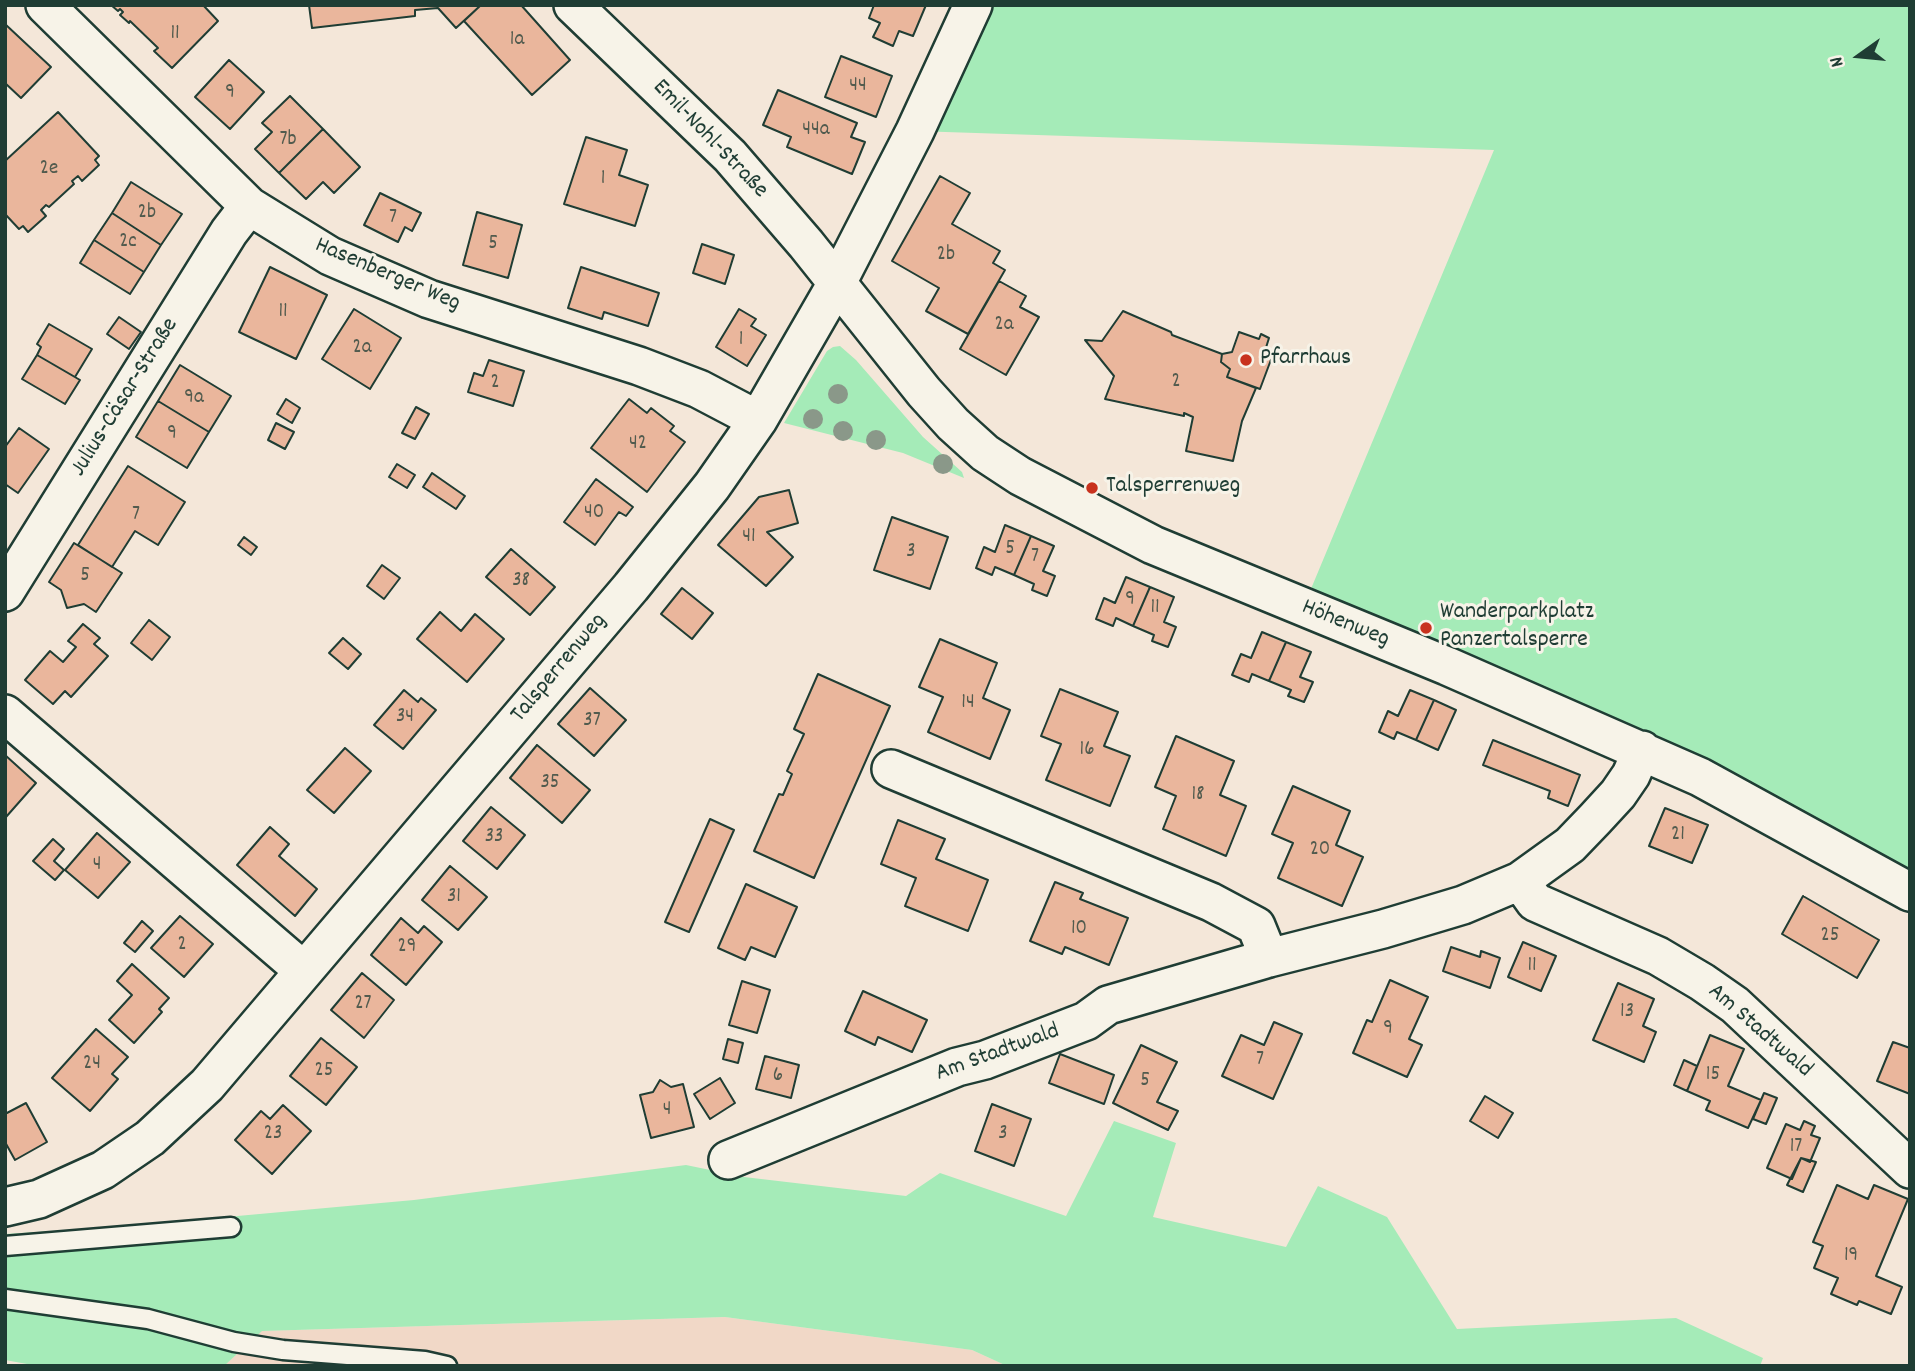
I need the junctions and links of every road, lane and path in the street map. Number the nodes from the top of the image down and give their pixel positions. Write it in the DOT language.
graph roads {
  1 [pos="45,5"];
  2 [pos="573,5"];
  3 [pos="973,5"];
  4 [pos="249,206"];
  5 [pos="837,283"];
  6 [pos="758,420"];
  7 [pos="5,592"];
  8 [pos="5,714"];
  9 [pos="1642,750"];
  10 [pos="891,769"];
  11 [pos="1520,881"];
  12 [pos="1910,892"];
  13 [pos="1269,958"];
  14 [pos="304,971"];
  15 [pos="728,1160"];
  16 [pos="1910,1169"];
  17 [pos="5,1207"];
  18 [pos="231,1227"];
  19 [pos="5,1246"];
  20 [pos="5,1299"];
  21 [pos="447,1366"];
  1 -- 4 [label="street, Hasenberger Weg"];
  2 -- 5 [label="street, Emil-Nohl-Straße"];
  3 -- 5 [label="street, Talsperrenweg"];
  4 -- 6 [label="street, Hasenberger Weg"];
  4 -- 7 [label="street, Julius-Cäsar-Straße"];
  5 -- 6 [label="street, Talsperrenweg"];
  5 -- 9 [label="street, Höhenweg"];
  6 -- 14 [label="street, Talsperrenweg"];
  8 -- 14 [label="street"];
  9 -- 11 [label="street, Am Stadtwald"];
  9 -- 12 [label="street, Höhenweg"];
  10 -- 13 [label="street"];
  11 -- 13 [label="street, Am Stadtwald"];
  11 -- 16 [label="street, Am Stadtwald"];
  13 -- 15 [label="street, Am Stadtwald"];
  14 -- 17 [label="street, Talsperrenweg"];
  18 -- 19 [label="lane"];
  20 -- 21 [label="lane"];
}
